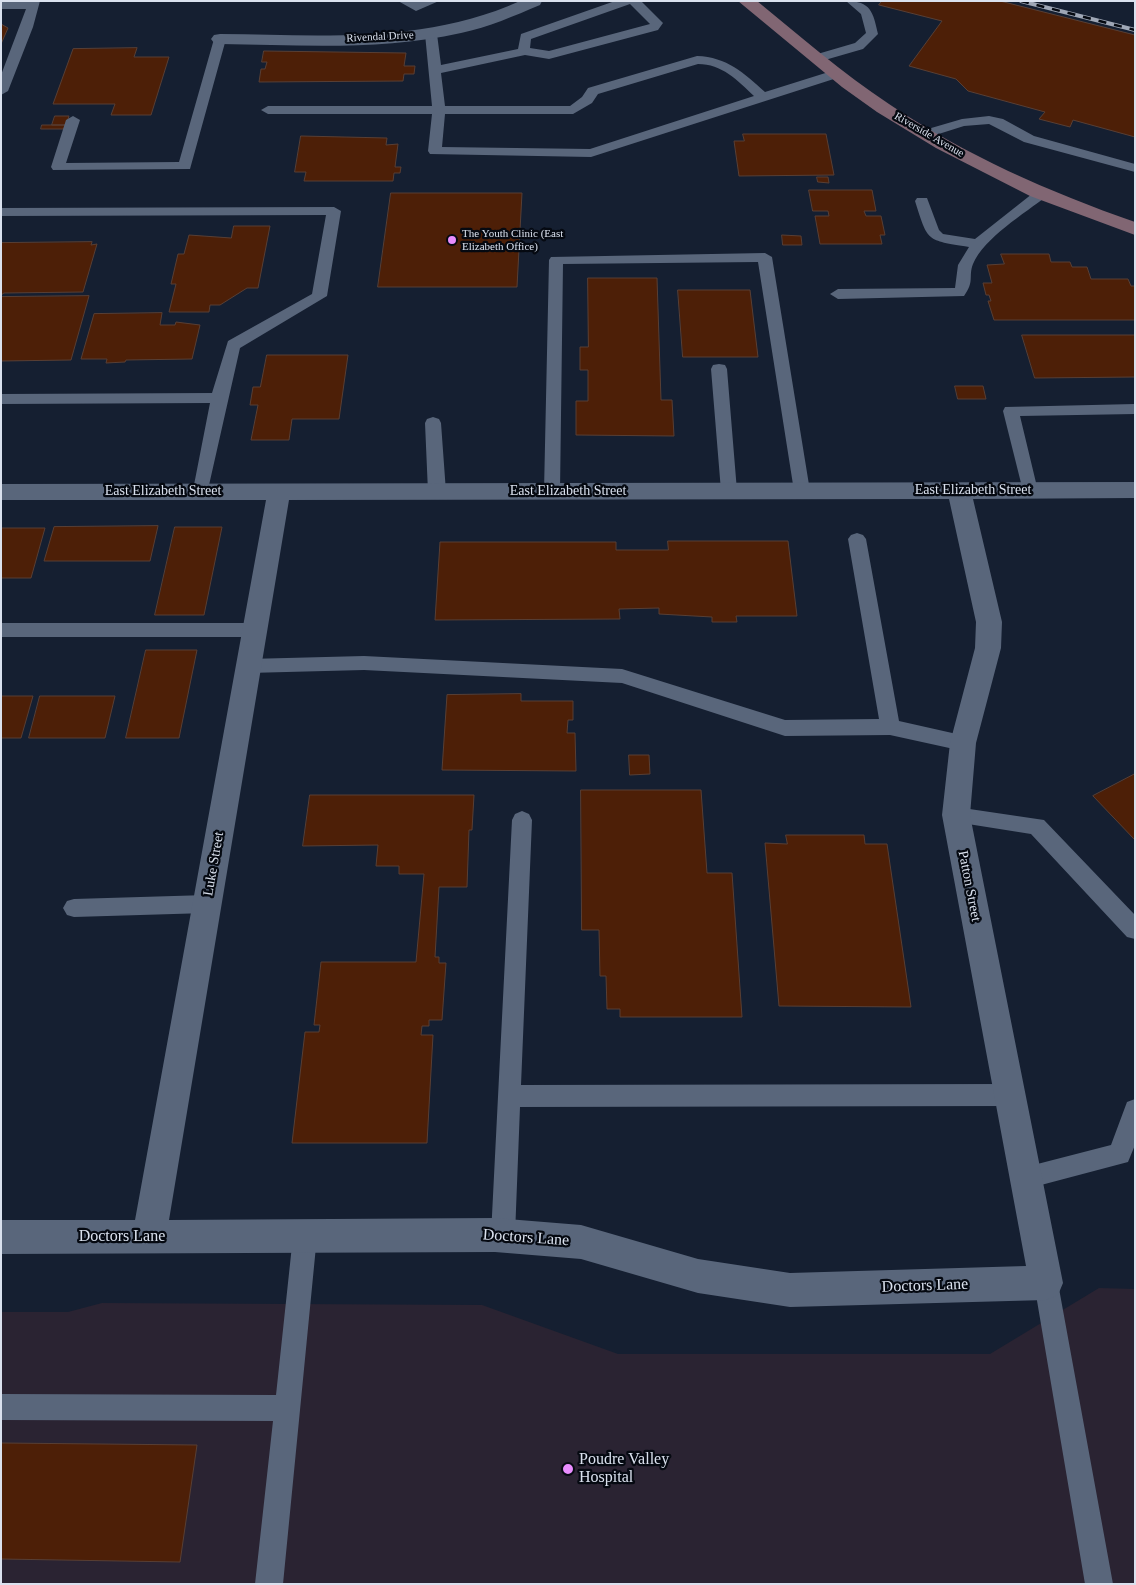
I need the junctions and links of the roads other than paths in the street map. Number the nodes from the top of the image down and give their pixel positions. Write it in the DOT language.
graph roads {
  1 [pos="404,1"];
  2 [pos="433,1"];
  3 [pos="534,1"];
  4 [pos="628,1"];
  5 [pos="634,1"];
  6 [pos="746,1"];
  7 [pos="852,1"];
  8 [pos="33,3"];
  9 [pos="1,5"];
  10 [pos="432,34"];
  11 [pos="220,39"];
  12 [pos="524,51"];
  13 [pos="818,58"];
  14 [pos="435,70"];
  15 [pos="835,74"];
  16 [pos="3,85"];
  17 [pos="764,98"];
  18 [pos="268,110"];
  19 [pos="439,110"];
  20 [pos="73,120"];
  21 [pos="926,134"];
  22 [pos="1135,168"];
  23 [pos="1042,192"];
  24 [pos="922,201"];
  25 [pos="1,212"];
  26 [pos="1134,227"];
  27 [pos="978,244"];
  28 [pos="838,294"];
  29 [pos="719,369"];
  30 [pos="219,398"];
  31 [pos="1,399"];
  32 [pos="1135,409"];
  33 [pos="433,424"];
  34 [pos="202,490"];
  35 [pos="279,490"];
  36 [pos="729,490"];
  37 [pos="802,490"];
  38 [pos="959,490"];
  39 [pos="1135,490"];
  40 [pos="552,491"];
  41 [pos="1030,491"];
  42 [pos="1,492"];
  43 [pos="437,492"];
  44 [pos="857,539"];
  45 [pos="1,630"];
  46 [pos="254,630"];
  47 [pos="248,666"];
  48 [pos="890,728"];
  49 [pos="963,743"];
  50 [pos="956,815"];
  51 [pos="522,820"];
  52 [pos="207,904"];
  53 [pos="74,908"];
  54 [pos="1135,930"];
  55 [pos="1010,1095"];
  56 [pos="509,1096"];
  57 [pos="1135,1110"];
  58 [pos="1026,1177"];
  59 [pos="503,1235"];
  60 [pos="304,1236"];
  61 [pos="1,1237"];
  62 [pos="149,1237"];
  63 [pos="1046,1282"];
  64 [pos="1,1407"];
  65 [pos="288,1408"];
  66 [pos="269,1584"];
  67 [pos="1099,1584"];
  1 -- 2 [label="lane"];
  3 -- 10 [label="street, Rivendal Drive"];
  4 -- 12 [label="lane"];
  5 -- 12 [label="lane"];
  6 -- 13 [label="main road, Riverside Avenue"];
  7 -- 13 [label="lane"];
  8 -- 9 [label="lane"];
  8 -- 16 [label="lane"];
  10 -- 11 [label="street, Rivendal Drive"];
  10 -- 14 [label="lane"];
  11 -- 20 [label="lane"];
  12 -- 14 [label="lane"];
  13 -- 15 [label="main road, Riverside Avenue"];
  14 -- 19 [label="lane"];
  15 -- 17 [label="lane"];
  15 -- 21 [label="main road, Riverside Avenue"];
  17 -- 19 [label="lane"];
  17 -- 19 [label="lane"];
  18 -- 19 [label="lane"];
  21 -- 22 [label="lane"];
  21 -- 23 [label="main road, Riverside Avenue"];
  23 -- 26 [label="main road, Riverside Avenue"];
  23 -- 27 [label="lane"];
  24 -- 27 [label="lane"];
  25 -- 30 [label="lane"];
  27 -- 28 [label="lane"];
  29 -- 36 [label="lane"];
  30 -- 31 [label="lane"];
  30 -- 34 [label="lane"];
  32 -- 41 [label="lane"];
  33 -- 43 [label="lane"];
  34 -- 35 [label="street, East Elizabeth Street"];
  34 -- 42 [label="street, East Elizabeth Street"];
  35 -- 43 [label="street, East Elizabeth Street"];
  35 -- 46 [label="street, Luke Street"];
  36 -- 37 [label="street, East Elizabeth Street"];
  36 -- 40 [label="street, East Elizabeth Street"];
  37 -- 38 [label="street, East Elizabeth Street"];
  37 -- 40 [label="lane"];
  38 -- 41 [label="street, East Elizabeth Street"];
  38 -- 49 [label="street, Patton Street"];
  39 -- 41 [label="street, East Elizabeth Street"];
  40 -- 43 [label="street, East Elizabeth Street"];
  44 -- 48 [label="lane"];
  45 -- 46 [label="lane"];
  46 -- 47 [label="street, Luke Street"];
  47 -- 48 [label="lane"];
  47 -- 52 [label="street, Luke Street"];
  48 -- 49 [label="lane"];
  49 -- 50 [label="street, Patton Street"];
  50 -- 54 [label="lane"];
  50 -- 55 [label="street, Patton Street"];
  51 -- 56 [label="lane"];
  52 -- 53 [label="lane"];
  52 -- 62 [label="street, Luke Street"];
  55 -- 56 [label="lane"];
  55 -- 58 [label="street, Patton Street"];
  56 -- 59 [label="lane"];
  57 -- 58 [label="lane"];
  58 -- 63 [label="street, Patton Street"];
  59 -- 60 [label="street, Doctors Lane"];
  59 -- 63 [label="street, Doctors Lane"];
  60 -- 62 [label="street, Doctors Lane"];
  60 -- 65 [label="lane"];
  61 -- 62 [label="street, Doctors Lane"];
  63 -- 67 [label="lane"];
  64 -- 65 [label="lane"];
  65 -- 66 [label="lane"];
}
